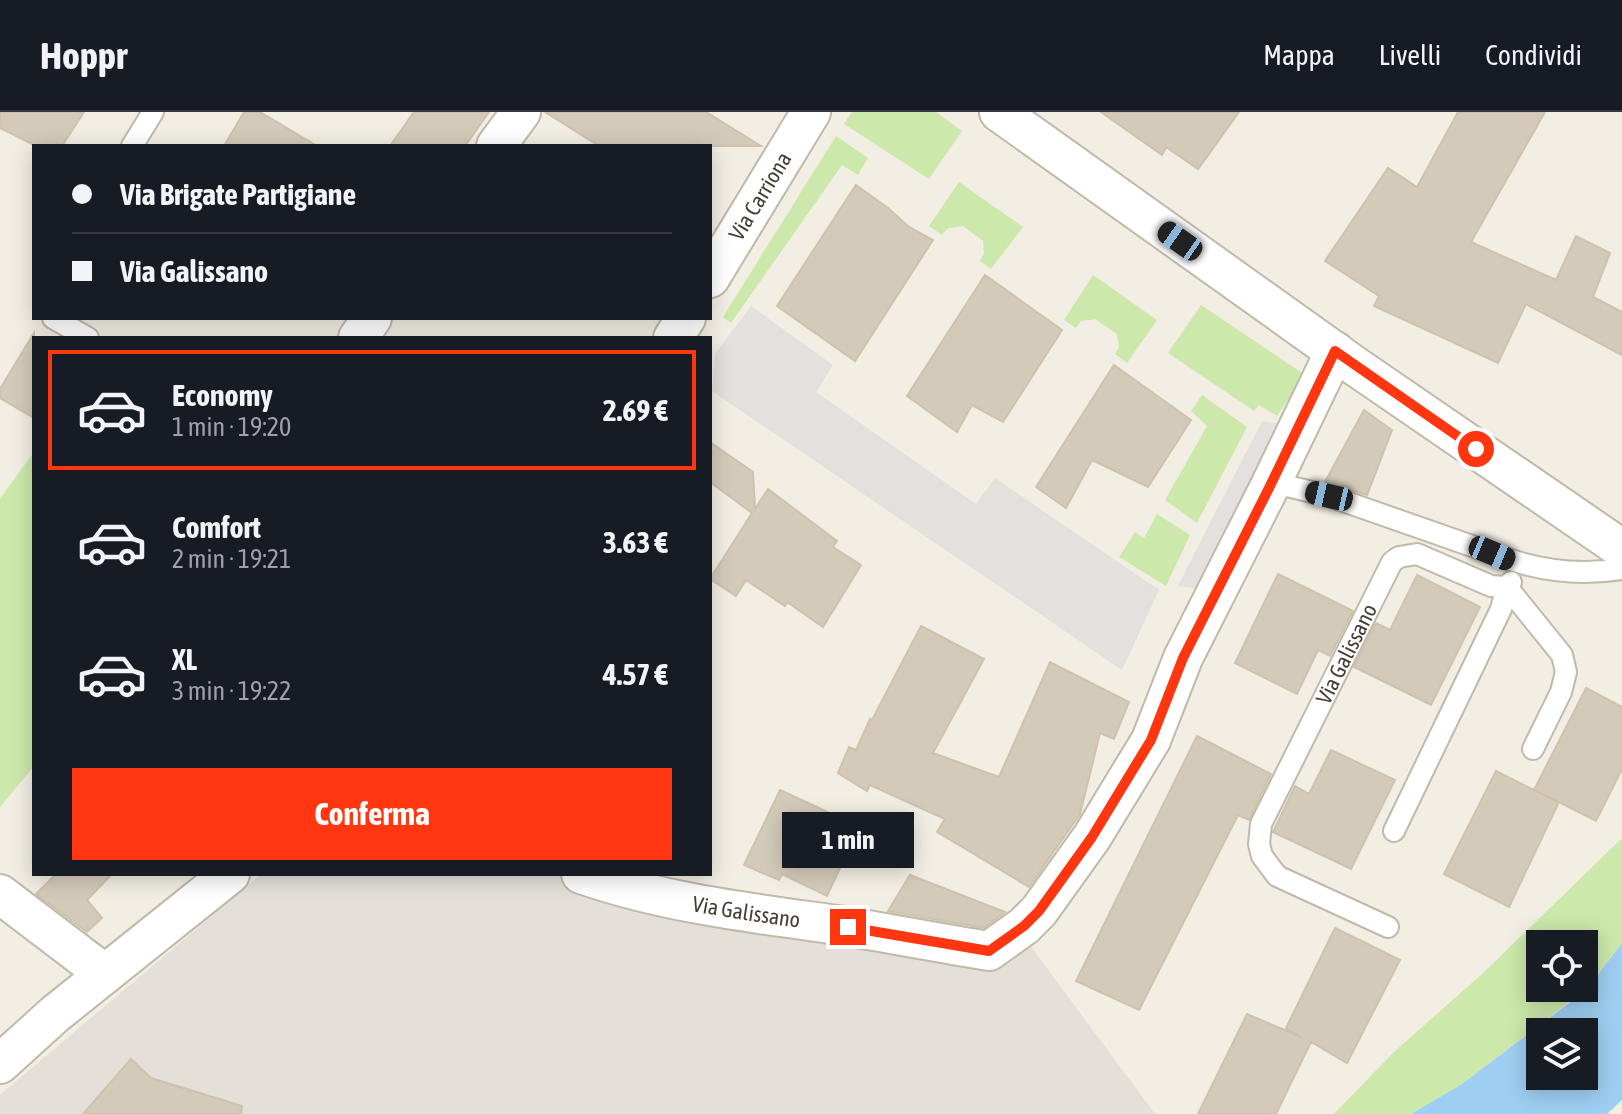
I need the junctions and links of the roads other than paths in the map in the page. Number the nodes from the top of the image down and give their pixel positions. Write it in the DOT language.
graph roads {
  1 [pos="153,112"];
  2 [pos="521,112"];
  3 [pos="811,112"];
  4 [pos="999,112"];
  5 [pos="133,144"];
  6 [pos="497,144"];
  7 [pos="712,275"];
  8 [pos="56,320"];
  9 [pos="84,336"];
  10 [pos="1335,351"];
  11 [pos="1269,488"];
  12 [pos="1622,549"];
  13 [pos="1534,568"];
  14 [pos="1622,569"];
  15 [pos="1507,587"];
  16 [pos="1533,749"];
  17 [pos="1394,831"];
  18 [pos="228,876"];
  19 [pos="593,876"];
  20 [pos="622,881"];
  21 [pos="0,894"];
  22 [pos="1388,927"];
  23 [pos="105,974"];
  24 [pos="0,1064"];
  1 -- 5 [label="lane"];
  2 -- 6 [label="street"];
  3 -- 7 [label="street, Via Carriona"];
  4 -- 10 [label="street"];
  8 -- 9 [label="lane"];
  10 -- 11 [label="street, Via Galissano"];
  10 -- 12 [label="street"];
  11 -- 13 [label="lane"];
  11 -- 20 [label="street, Via Galissano"];
  13 -- 14 [label="lane"];
  13 -- 15 [label="lane"];
  15 -- 16 [label="lane"];
  15 -- 17 [label="lane"];
  15 -- 22 [label="lane, Via Galissano"];
  18 -- 23 [label="street"];
  19 -- 20 [label="street, Via Galissano"];
  21 -- 23 [label="street"];
  23 -- 24 [label="street"];
}
